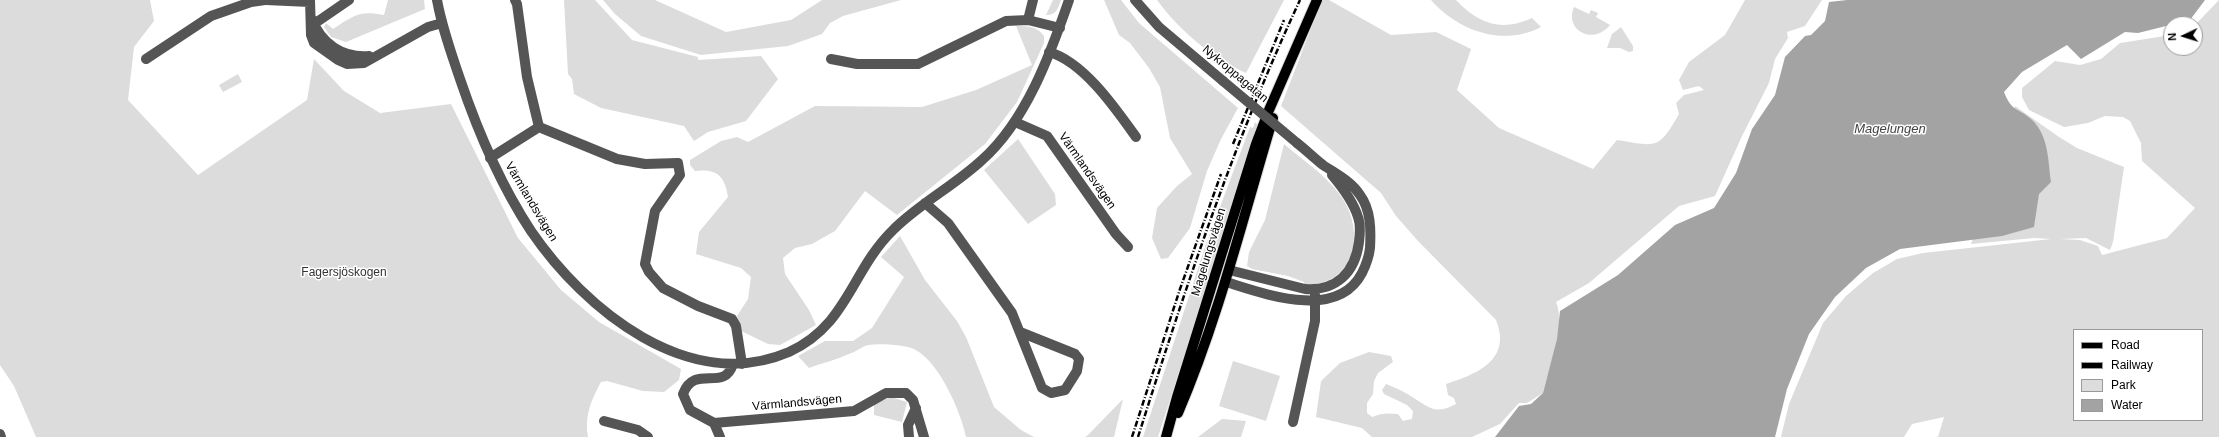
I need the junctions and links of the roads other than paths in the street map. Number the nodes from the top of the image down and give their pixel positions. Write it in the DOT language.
graph roads {
  1 [pos="266,0"];
  2 [pos="349,0"];
  3 [pos="437,0"];
  4 [pos="515,0"];
  5 [pos="1033,0"];
  6 [pos="1069,0"];
  7 [pos="1135,0"];
  8 [pos="1317,0"];
  9 [pos="310,1"];
  10 [pos="310,14"];
  11 [pos="1028,20"];
  12 [pos="442,23"];
  13 [pos="314,24"];
  14 [pos="1060,28"];
  15 [pos="1049,52"];
  16 [pos="381,53"];
  17 [pos="146,59"];
  18 [pos="831,59"];
  19 [pos="1285,78"];
  20 [pos="1015,122"];
  21 [pos="539,128"];
  22 [pos="1136,137"];
  23 [pos="490,158"];
  24 [pos="1323,164"];
  25 [pos="925,203"];
  26 [pos="1128,247"];
  27 [pos="1219,266"];
  28 [pos="1229,270"];
  29 [pos="1215,279"];
  30 [pos="1226,282"];
  31 [pos="1315,290"];
  32 [pos="1315,301"];
  33 [pos="1020,332"];
  34 [pos="738,364"];
  35 [pos="916,408"];
  36 [pos="604,421"];
  37 [pos="1293,422"];
  38 [pos="714,423"];
  39 [pos="0,434"];
  40 [pos="1,437"];
  41 [pos="648,437"];
  42 [pos="720,437"];
  43 [pos="909,437"];
  44 [pos="924,437"];
  45 [pos="1167,437"];
  1 -- 9 [label="street"];
  1 -- 17 [label="street"];
  2 -- 13 [label="street"];
  3 -- 12 [label="street, Värmlandsvägen"];
  4 -- 21 [label="street"];
  5 -- 11 [label="street"];
  6 -- 14 [label="street, Värmlandsvägen"];
  7 -- 24 [label="street, Nykroppagatan, bridge"];
  8 -- 19 [label="main road, Magelungsvägen"];
  9 -- 10 [label="street"];
  10 -- 13 [label="street"];
  10 -- 16 [label="street"];
  11 -- 14 [label="street"];
  11 -- 18 [label="street"];
  12 -- 16 [label="street"];
  12 -- 23 [label="street, Värmlandsvägen"];
  13 -- 16 [label="street"];
  14 -- 15 [label="street, Värmlandsvägen"];
  15 -- 20 [label="street, Värmlandsvägen"];
  15 -- 22 [label="street"];
  19 -- 27 [label="main road, Magelungsvägen"];
  19 -- 28 [label="main road, Magelungsvägen"];
  20 -- 25 [label="street, Värmlandsvägen"];
  20 -- 26 [label="street, Värmlandsvägen"];
  21 -- 23 [label="street, Värmlandsvägen"];
  21 -- 34 [label="street"];
  23 -- 34 [label="street, Värmlandsvägen"];
  24 -- 31 [label="street, Nykroppagatan"];
  24 -- 32 [label="street, Nykroppagatan"];
  25 -- 33 [label="street"];
  25 -- 34 [label="street, Värmlandsvägen"];
  27 -- 28 [label="main road"];
  27 -- 29 [label="main road, Magelungsvägen"];
  28 -- 30 [label="main road, Magelungsvägen"];
  28 -- 31 [label="street"];
  29 -- 30 [label="main road"];
  29 -- 45 [label="main road, Magelungsvägen"];
  30 -- 32 [label="street, Nykroppagatan"];
  30 -- 45 [label="main road, Magelungsvägen"];
  31 -- 32 [label="street"];
  32 -- 37 [label="street"];
  33 -- 33 [label="street"];
  34 -- 38 [label="street"];
  35 -- 38 [label="street, Värmlandsvägen"];
  35 -- 43 [label="street"];
  35 -- 44 [label="street, Värmlandsvägen"];
  36 -- 41 [label="street"];
  38 -- 42 [label="street"];
  39 -- 40 [label="street"];
}
